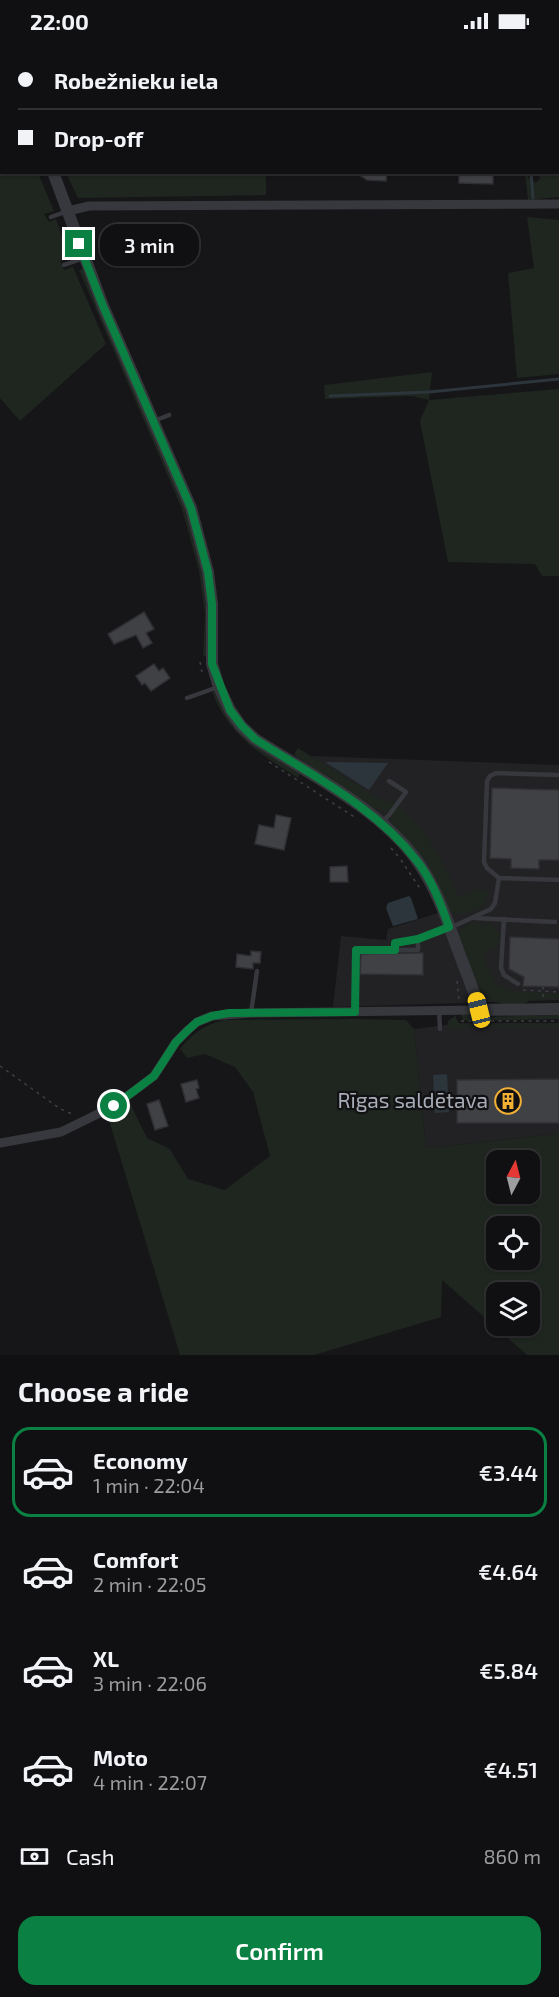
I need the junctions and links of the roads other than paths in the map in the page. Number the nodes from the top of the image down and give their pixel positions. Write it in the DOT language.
graph roads {
  1 [pos="54,174"];
  2 [pos="559,204"];
  3 [pos="68,211"];
  4 [pos="51,217"];
  5 [pos="84,258"];
  6 [pos="64,265"];
  7 [pos="169,415"];
  8 [pos="154,421"];
  9 [pos="214,689"];
  10 [pos="187,698"];
  11 [pos="559,775"];
  12 [pos="389,781"];
  13 [pos="381,822"];
  14 [pos="499,878"];
  15 [pos="559,879"];
  16 [pos="472,918"];
  17 [pos="504,919"];
  18 [pos="555,922"];
  19 [pos="449,927"];
  20 [pos="418,939"];
  21 [pos="395,950"];
  22 [pos="258,971"];
  23 [pos="518,984"];
  24 [pos="559,1009"];
  25 [pos="439,1010"];
  26 [pos="479,1010"];
  27 [pos="355,1012"];
  28 [pos="251,1013"];
  29 [pos="440,1029"];
  30 [pos="0,1143"];
  1 -- 3 [label="street"];
  2 -- 3 [label="street"];
  3 -- 4 [label="lane"];
  3 -- 5 [label="street"];
  5 -- 6 [label="lane"];
  5 -- 8 [label="street"];
  7 -- 8 [label="lane"];
  8 -- 9 [label="street"];
  9 -- 10 [label="lane"];
  9 -- 13 [label="street"];
  11 -- 14 [label="lane"];
  12 -- 13 [label="lane"];
  13 -- 19 [label="street"];
  14 -- 15 [label="lane"];
  14 -- 16 [label="lane"];
  16 -- 17 [label="lane"];
  16 -- 19 [label="lane"];
  17 -- 18 [label="lane"];
  17 -- 23 [label="lane"];
  19 -- 20 [label="lane"];
  19 -- 26 [label="street"];
  20 -- 21 [label="lane"];
  20 -- 21 [label="lane"];
  21 -- 27 [label="lane"];
  22 -- 28 [label="lane"];
  24 -- 26 [label="street"];
  25 -- 26 [label="street"];
  25 -- 27 [label="street"];
  25 -- 29 [label="lane"];
  27 -- 28 [label="street"];
  28 -- 30 [label="street"];
}
